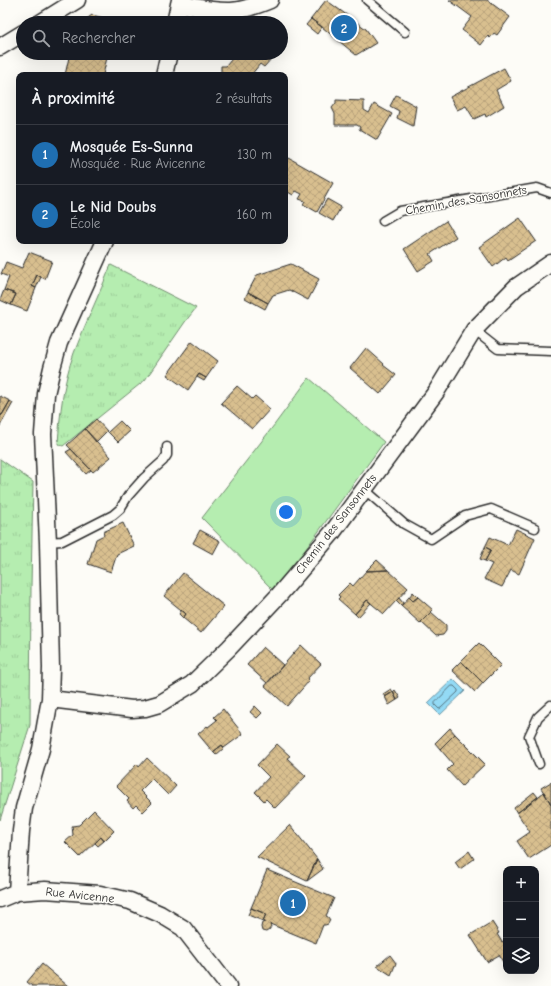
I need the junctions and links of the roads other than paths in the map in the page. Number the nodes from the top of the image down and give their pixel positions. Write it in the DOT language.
graph roads {
  1 [pos="77,0"];
  2 [pos="270,0"];
  3 [pos="367,0"];
  4 [pos="179,2"];
  5 [pos="51,16"];
  6 [pos="176,16"];
  7 [pos="405,32"];
  8 [pos="16,38"];
  9 [pos="0,47"];
  10 [pos="167,60"];
  11 [pos="165,72"];
  12 [pos="551,193"];
  13 [pos="383,221"];
  14 [pos="104,244"];
  15 [pos="551,263"];
  16 [pos="474,330"];
  17 [pos="551,351"];
  18 [pos="167,447"];
  19 [pos="364,489"];
  20 [pos="535,528"];
  21 [pos="48,542"];
  22 [pos="50,699"];
  23 [pos="551,705"];
  24 [pos="539,764"];
  25 [pos="17,892"];
  26 [pos="0,899"];
  27 [pos="228,986"];
  1 -- 5 [label="street"];
  2 -- 4 [label="street"];
  3 -- 7 [label="lane"];
  4 -- 6 [label="street"];
  8 -- 9 [label="street"];
  10 -- 11 [label="street"];
  12 -- 13 [label="lane, Chemin des Sansonnets"];
  14 -- 21 [label="street"];
  15 -- 16 [label="street, Chemin des Sansonnets"];
  16 -- 17 [label="lane"];
  16 -- 19 [label="street, Chemin des Sansonnets"];
  18 -- 21 [label="lane"];
  19 -- 20 [label="lane"];
  19 -- 22 [label="street, Chemin des Sansonnets"];
  21 -- 22 [label="street"];
  22 -- 25 [label="street"];
  23 -- 24 [label="lane"];
  25 -- 26 [label="street, Rue Avicenne"];
  25 -- 27 [label="street, Rue Avicenne"];
}
